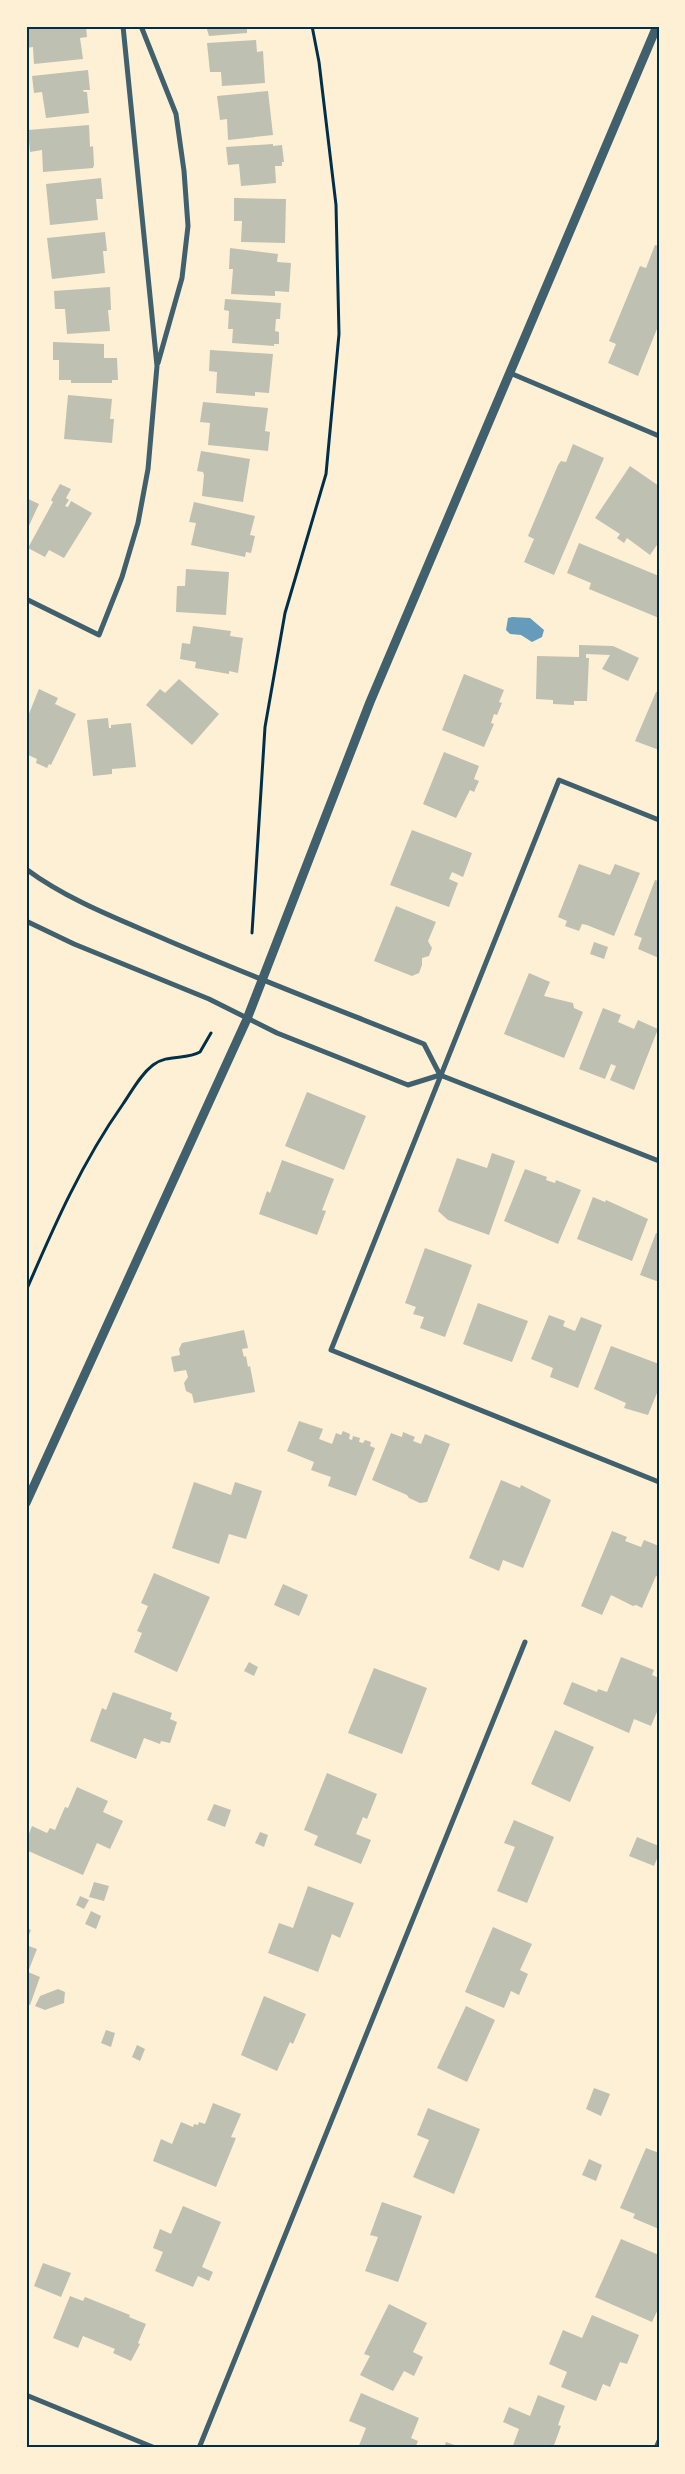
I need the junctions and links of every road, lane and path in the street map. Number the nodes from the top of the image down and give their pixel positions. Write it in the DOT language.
graph roads {
  1 [pos="123,26"];
  2 [pos="141,26"];
  3 [pos="312,26"];
  4 [pos="657,26"];
  5 [pos="157,366"];
  6 [pos="510,373"];
  7 [pos="659,436"];
  8 [pos="26,599"];
  9 [pos="659,820"];
  10 [pos="26,869"];
  11 [pos="26,921"];
  12 [pos="252,933"];
  13 [pos="263,980"];
  14 [pos="247,1019"];
  15 [pos="211,1033"];
  16 [pos="440,1075"];
  17 [pos="659,1162"];
  18 [pos="26,1291"];
  19 [pos="659,1482"];
  20 [pos="26,1503"];
  21 [pos="526,1642"];
  22 [pos="26,2395"];
  23 [pos="659,2441"];
  24 [pos="154,2448"];
  25 [pos="199,2448"];
  26 [pos="656,2448"];
  1 -- 5 [label="street"];
  2 -- 5 [label="street"];
  3 -- 12 [label="path"];
  4 -- 6 [label="street"];
  5 -- 8 [label="street"];
  6 -- 7 [label="street"];
  6 -- 13 [label="street"];
  9 -- 16 [label="street"];
  10 -- 13 [label="street"];
  11 -- 14 [label="street"];
  13 -- 14 [label="street"];
  13 -- 16 [label="street"];
  14 -- 16 [label="street"];
  14 -- 20 [label="street"];
  15 -- 18 [label="path"];
  16 -- 17 [label="street"];
  16 -- 19 [label="street"];
  21 -- 25 [label="street"];
  22 -- 24 [label="street"];
  23 -- 26 [label="street"];
}
